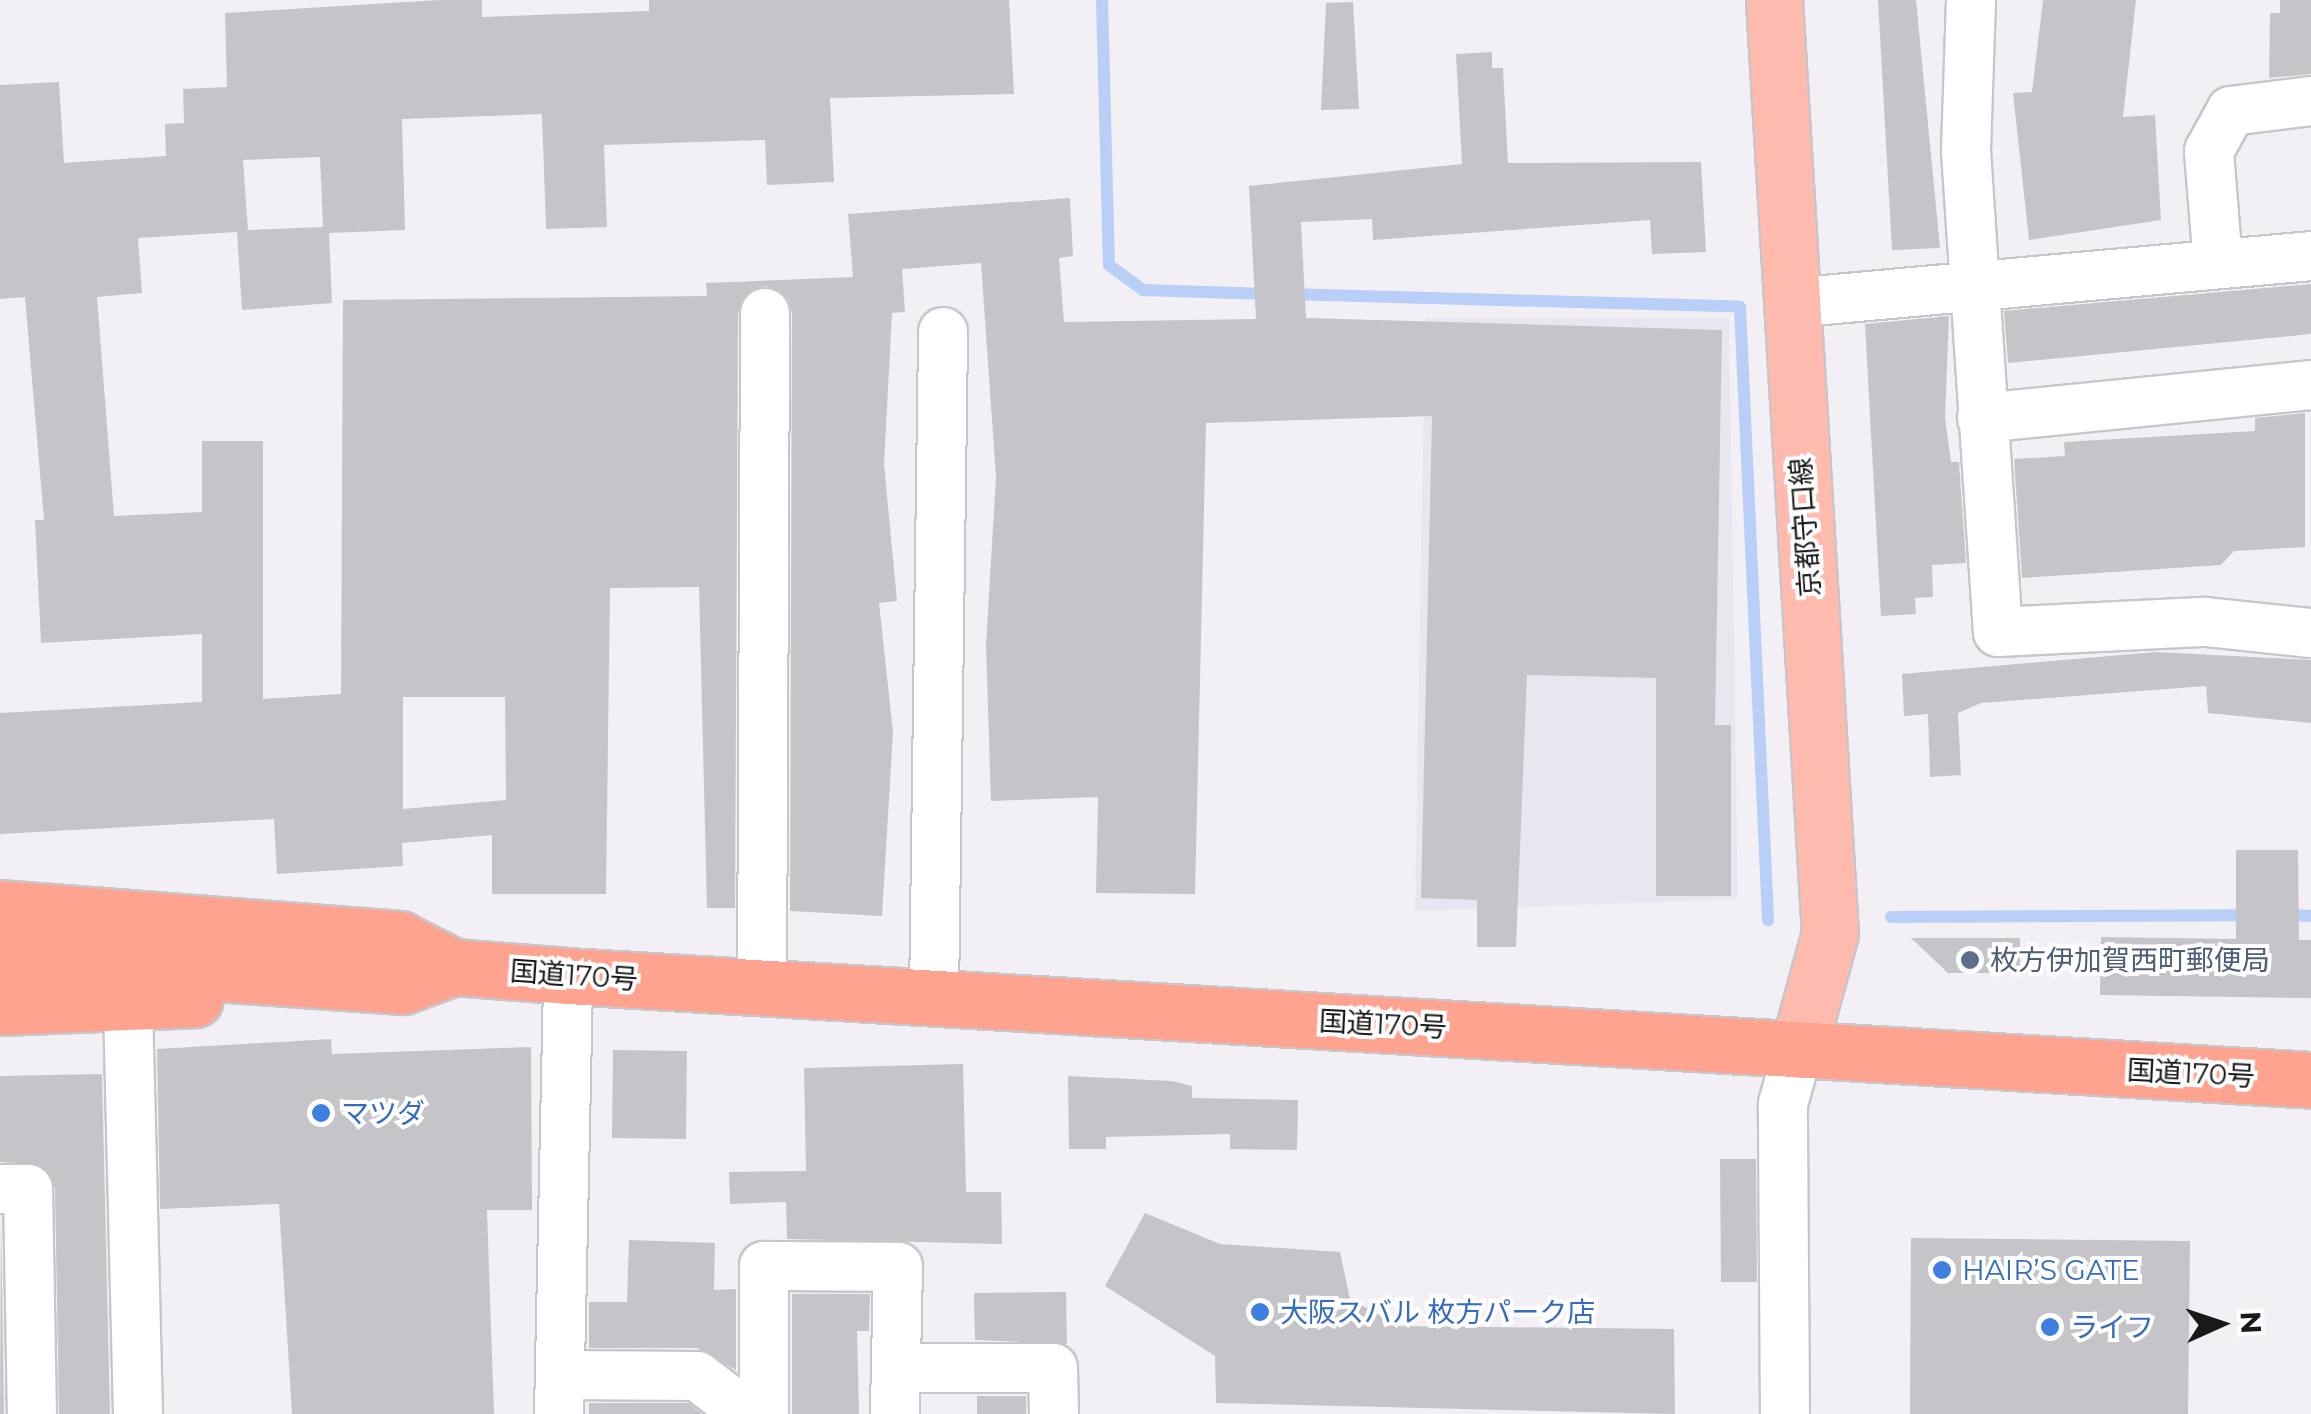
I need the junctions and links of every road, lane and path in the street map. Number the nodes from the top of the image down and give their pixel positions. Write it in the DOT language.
graph roads {
  1 [pos="1774,0"];
  2 [pos="1971,0"];
  3 [pos="2311,101"];
  4 [pos="2311,256"];
  5 [pos="2218,264"];
  6 [pos="1974,286"];
  7 [pos="1791,303"];
  8 [pos="765,313"];
  9 [pos="944,332"];
  10 [pos="2311,385"];
  11 [pos="1982,418"];
  12 [pos="2311,633"];
  13 [pos="0,908"];
  14 [pos="0,942"];
  15 [pos="0,958"];
  16 [pos="92,964"];
  17 [pos="454,966"];
  18 [pos="568,976"];
  19 [pos="402,986"];
  20 [pos="762,987"];
  21 [pos="934,998"];
  22 [pos="128,1004"];
  23 [pos="0,1007"];
  24 [pos="1798,1050"];
  25 [pos="2311,1080"];
  26 [pos="0,1189"];
  27 [pos="21,1386"];
  28 [pos="896,1391"];
  29 [pos="560,1394"];
  30 [pos="138,1414"];
  31 [pos="732,1414"];
  32 [pos="764,1414"];
  33 [pos="1054,1414"];
  34 [pos="1786,1414"];
  1 -- 7 [label="main road, 京都守口線"];
  2 -- 6 [label="street"];
  3 -- 5 [label="street"];
  4 -- 5 [label="street"];
  5 -- 6 [label="street"];
  6 -- 7 [label="street"];
  6 -- 11 [label="street"];
  7 -- 24 [label="main road, 京都守口線"];
  8 -- 20 [label="street"];
  9 -- 21 [label="street"];
  10 -- 11 [label="street"];
  11 -- 12 [label="street"];
  13 -- 17 [label="highway, 国道170号"];
  14 -- 16 [label="highway"];
  15 -- 16 [label="highway, 国道170号"];
  16 -- 19 [label="highway, 国道170号"];
  17 -- 18 [label="highway, 国道170号"];
  17 -- 19 [label="highway, 国道170号"];
  18 -- 20 [label="highway, 国道170号"];
  18 -- 29 [label="street"];
  19 -- 22 [label="highway"];
  20 -- 21 [label="highway, 国道170号"];
  21 -- 24 [label="highway, 国道170号"];
  22 -- 23 [label="highway"];
  22 -- 30 [label="street"];
  24 -- 25 [label="highway, 国道170号"];
  24 -- 34 [label="street"];
  26 -- 27 [label="street"];
  28 -- 32 [label="street"];
  28 -- 33 [label="street"];
  29 -- 31 [label="street"];
}
